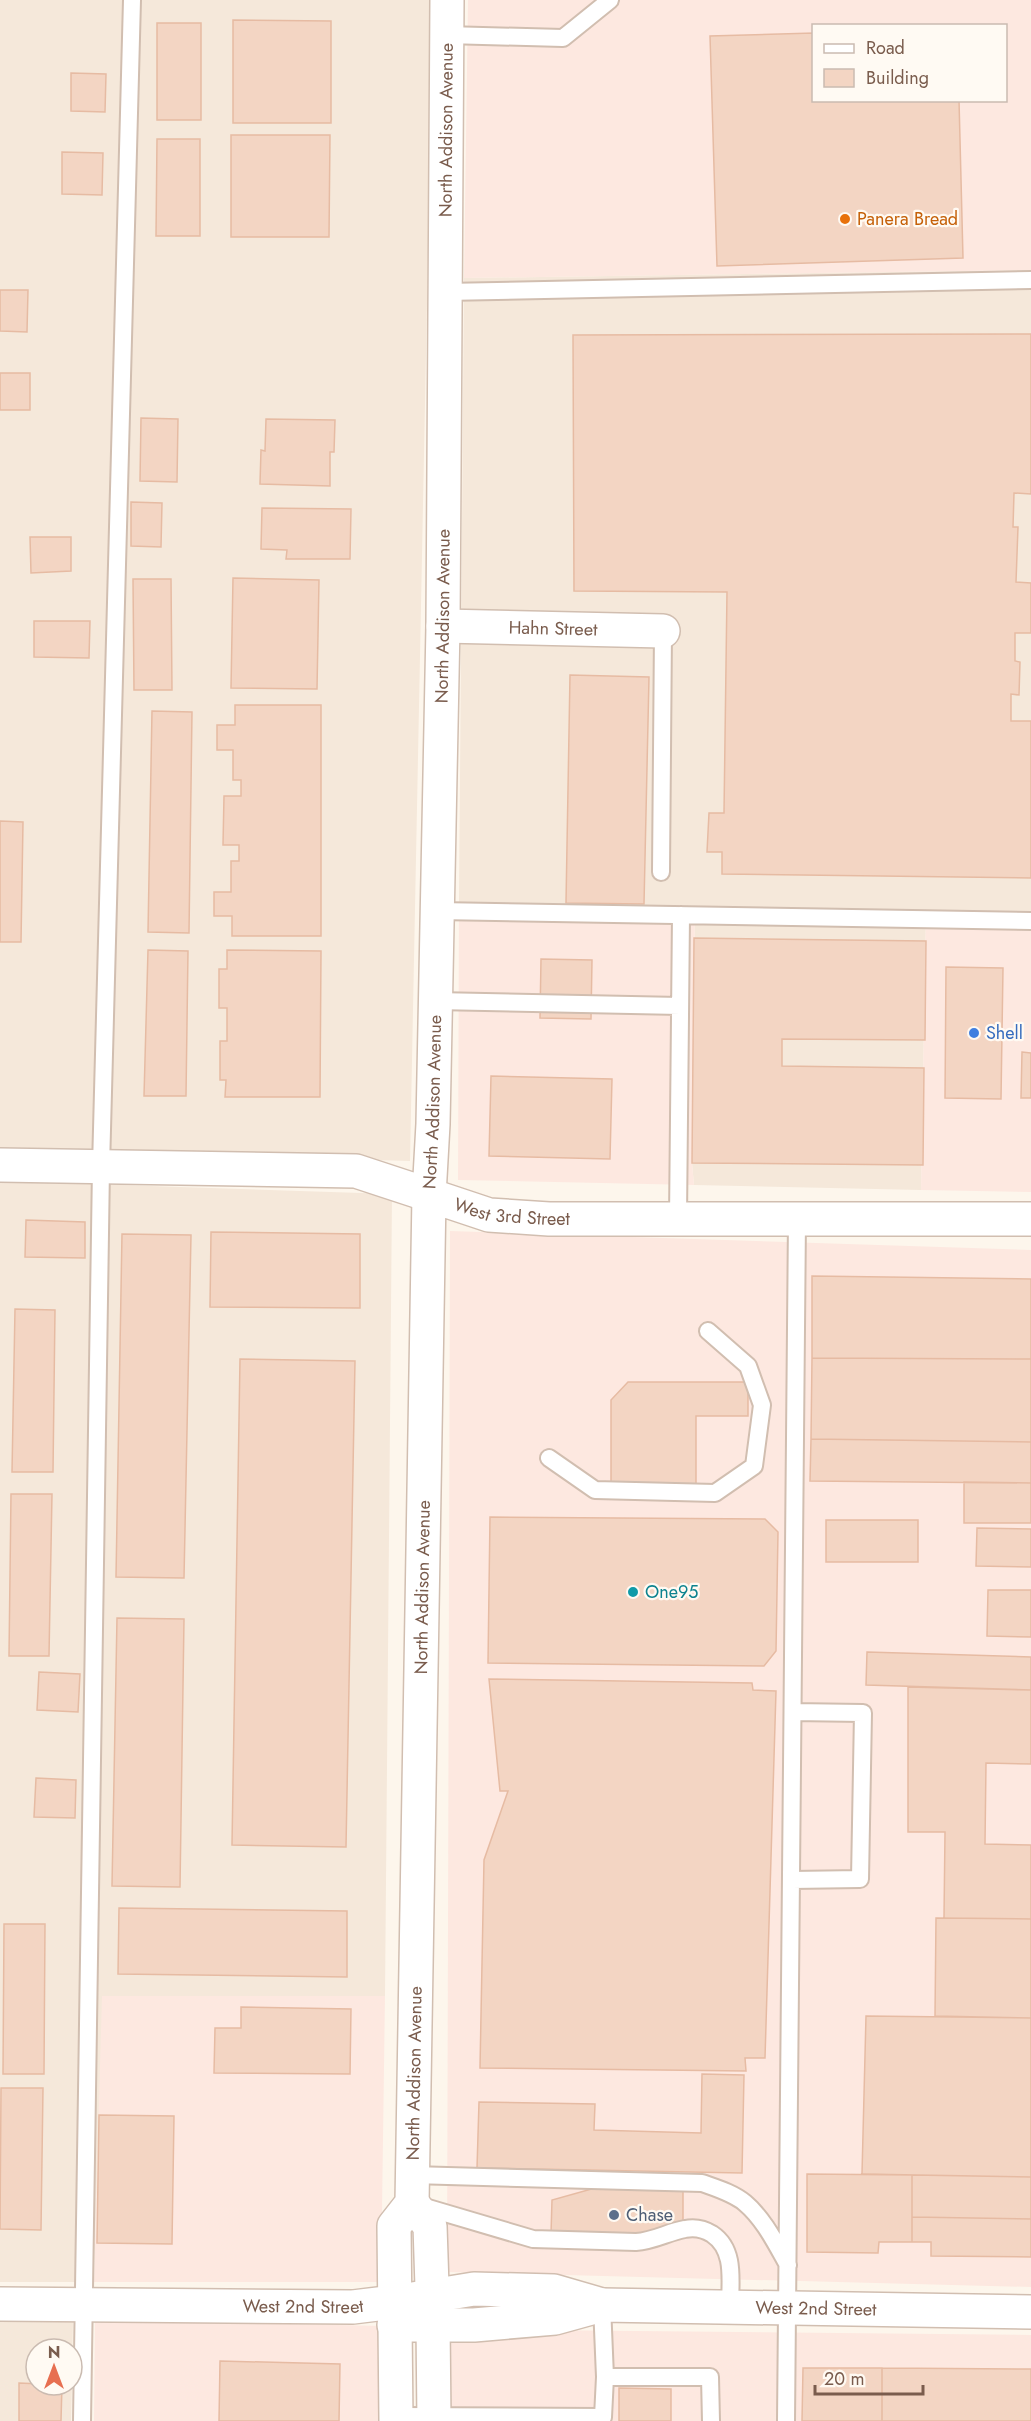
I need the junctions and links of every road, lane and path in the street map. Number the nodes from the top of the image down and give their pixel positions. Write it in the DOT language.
graph roads {
  1 [pos="132,0"];
  2 [pos="447,0"];
  3 [pos="610,0"];
  4 [pos="446,35"];
  5 [pos="1031,280"];
  6 [pos="445,292"];
  7 [pos="443,626"];
  8 [pos="663,631"];
  9 [pos="661,872"];
  10 [pos="437,911"];
  11 [pos="681,915"];
  12 [pos="1031,921"];
  13 [pos="435,1001"];
  14 [pos="680,1006"];
  15 [pos="0,1165"];
  16 [pos="101,1167"];
  17 [pos="429,1195"];
  18 [pos="678,1219"];
  19 [pos="797,1219"];
  20 [pos="1031,1219"];
  21 [pos="708,1331"];
  22 [pos="549,1458"];
  23 [pos="793,1712"];
  24 [pos="792,1880"];
  25 [pos="412,2189"];
  26 [pos="788,2266"];
  27 [pos="0,2304"];
  28 [pos="84,2305"];
  29 [pos="602,2305"];
  30 [pos="730,2307"];
  31 [pos="789,2308"];
  32 [pos="432,2310"];
  33 [pos="1031,2312"];
  34 [pos="394,2313"];
  35 [pos="605,2377"];
  36 [pos="396,2419"];
  37 [pos="434,2419"];
  38 [pos="82,2421"];
  39 [pos="711,2421"];
  40 [pos="786,2421"];
  1 -- 16 [label="lane"];
  2 -- 4 [label="street, North Addison Avenue"];
  3 -- 4 [label="lane"];
  4 -- 6 [label="street, North Addison Avenue"];
  5 -- 6 [label="lane"];
  6 -- 7 [label="street, North Addison Avenue"];
  7 -- 8 [label="street, Hahn Street"];
  7 -- 10 [label="street, North Addison Avenue"];
  8 -- 9 [label="lane"];
  10 -- 11 [label="lane"];
  10 -- 13 [label="street, North Addison Avenue"];
  11 -- 12 [label="lane"];
  11 -- 14 [label="lane"];
  13 -- 14 [label="lane"];
  13 -- 17 [label="street, North Addison Avenue"];
  14 -- 18 [label="lane"];
  15 -- 16 [label="street, West 3rd Street"];
  16 -- 17 [label="street, West 3rd Street"];
  16 -- 28 [label="lane"];
  17 -- 18 [label="street, West 3rd Street"];
  17 -- 25 [label="street, North Addison Avenue"];
  18 -- 19 [label="street, West 3rd Street"];
  19 -- 20 [label="street, West 3rd Street"];
  19 -- 23 [label="lane"];
  21 -- 22 [label="lane"];
  23 -- 24 [label="lane"];
  23 -- 24 [label="lane"];
  24 -- 26 [label="lane"];
  25 -- 26 [label="lane"];
  25 -- 30 [label="lane"];
  25 -- 32 [label="street"];
  25 -- 34 [label="street"];
  26 -- 31 [label="lane"];
  27 -- 28 [label="street, West 2nd Street"];
  28 -- 34 [label="street, West 2nd Street"];
  28 -- 38 [label="lane"];
  29 -- 30 [label="street, West 2nd Street"];
  29 -- 32 [label="street, West 2nd Street"];
  29 -- 35 [label="lane"];
  30 -- 31 [label="street, West 2nd Street"];
  31 -- 33 [label="street, West 2nd Street"];
  31 -- 40 [label="lane"];
  32 -- 34 [label="street, West 2nd Street"];
  32 -- 37 [label="street"];
  34 -- 36 [label="street"];
  35 -- 37 [label="lane"];
  35 -- 39 [label="lane"];
  36 -- 37 [label="lane"];
}
